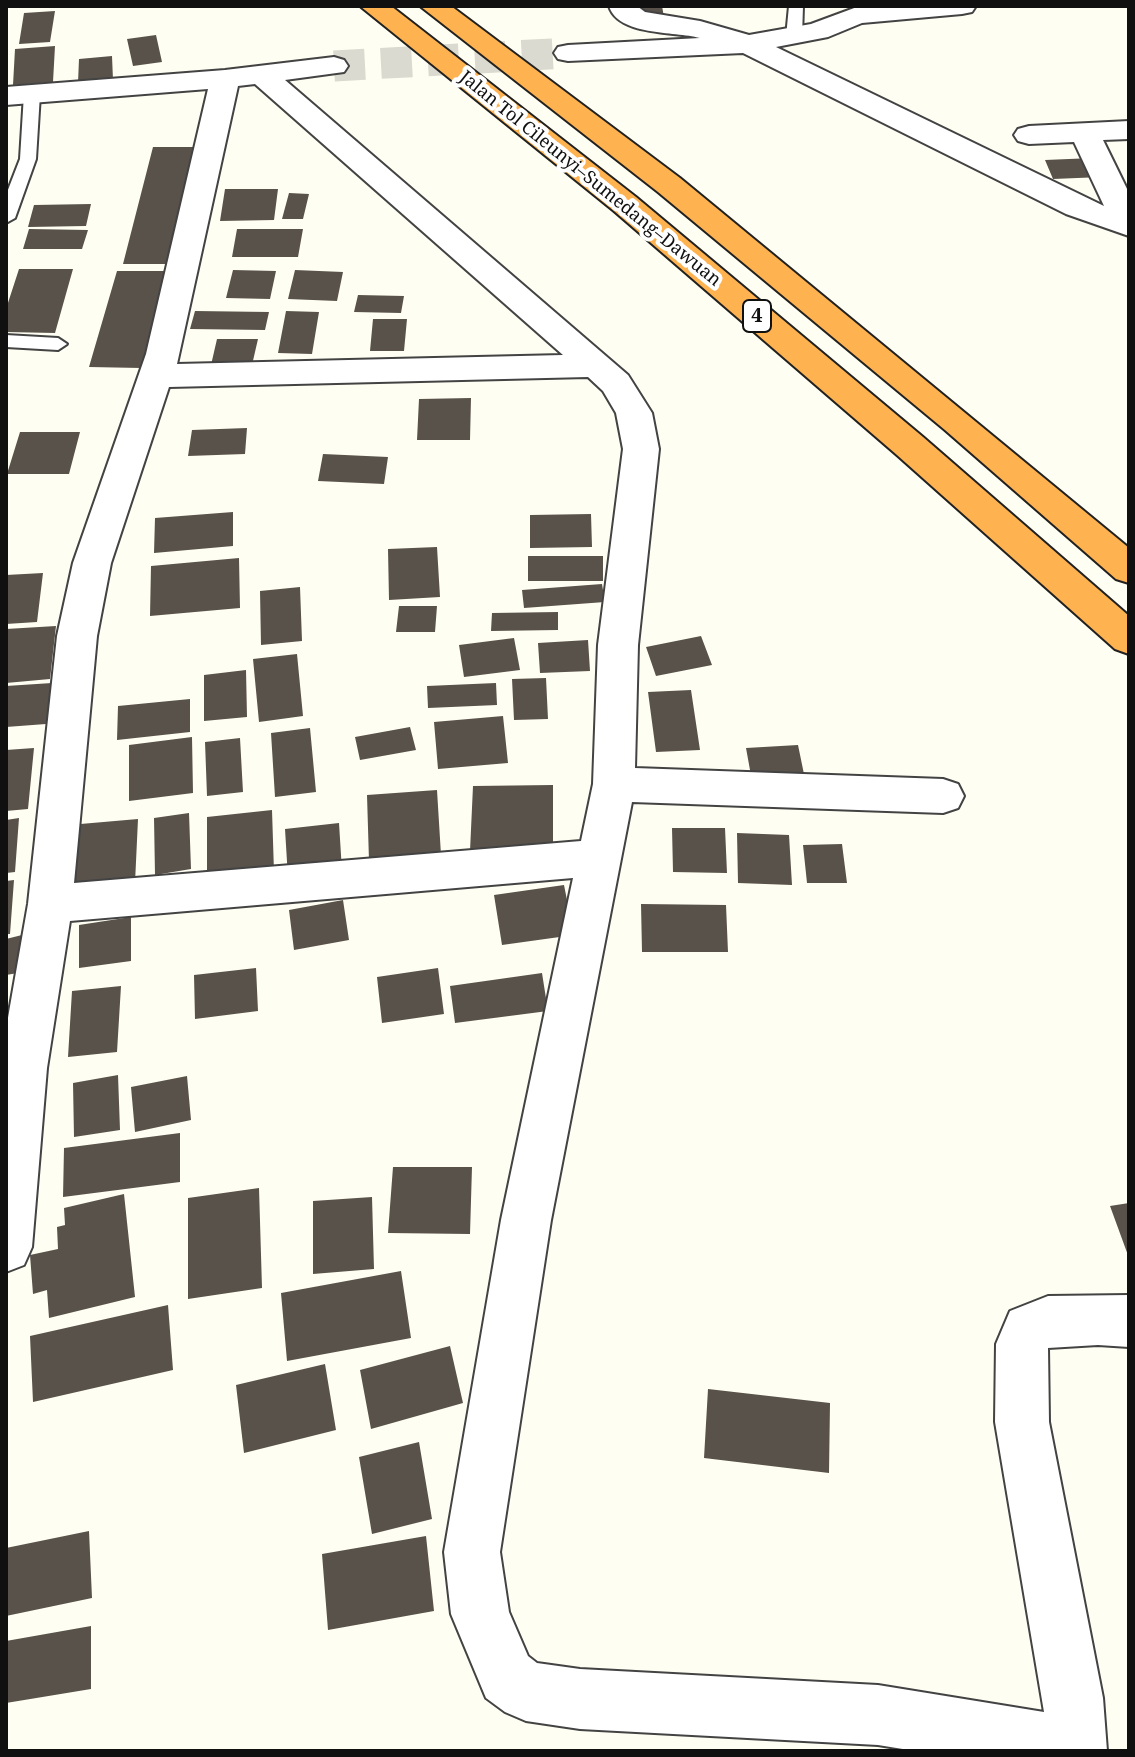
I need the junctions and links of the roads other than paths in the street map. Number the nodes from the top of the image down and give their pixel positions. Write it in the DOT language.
graph roads {
  1 [pos="374,6"];
  2 [pos="434,6"];
  3 [pos="623,6"];
  4 [pos="796,6"];
  5 [pos="962,6"];
  6 [pos="794,37"];
  7 [pos="748,44"];
  8 [pos="568,53"];
  9 [pos="334,66"];
  10 [pos="242,76"];
  11 [pos="19,95"];
  12 [pos="1129,130"];
  13 [pos="1084,132"];
  14 [pos="1029,135"];
  15 [pos="6,218"];
  16 [pos="1129,226"];
  17 [pos="6,341"];
  18 [pos="58,344"];
  19 [pos="593,366"];
  20 [pos="155,376"];
  21 [pos="1129,569"];
  22 [pos="1129,639"];
  23 [pos="614,784"];
  24 [pos="943,796"];
  25 [pos="599,858"];
  26 [pos="50,904"];
  27 [pos="15,1068"];
  28 [pos="6,1247"];
  29 [pos="1129,1321"];
  30 [pos="1077,1749"];
  1 -- 22 [label="highway, Jalan Tol Cileunyi–Sumedang–Dawuan / 4"];
  2 -- 21 [label="highway, Jalan Tol Cileunyi–Sumedang–Dawuan / 4"];
  3 -- 7 [label="street"];
  4 -- 6 [label="lane"];
  5 -- 6 [label="street"];
  6 -- 7 [label="street"];
  7 -- 8 [label="street"];
  7 -- 16 [label="street"];
  9 -- 10 [label="street"];
  10 -- 11 [label="street"];
  10 -- 19 [label="street"];
  10 -- 20 [label="street"];
  11 -- 15 [label="lane"];
  12 -- 13 [label="street"];
  13 -- 14 [label="street"];
  13 -- 16 [label="street"];
  17 -- 18 [label="lane"];
  19 -- 20 [label="street"];
  19 -- 23 [label="street"];
  20 -- 26 [label="street"];
  23 -- 24 [label="street"];
  23 -- 25 [label="street"];
  25 -- 26 [label="street"];
  25 -- 30 [label="street"];
  26 -- 27 [label="street"];
  27 -- 28 [label="street"];
  29 -- 30 [label="street"];
}
